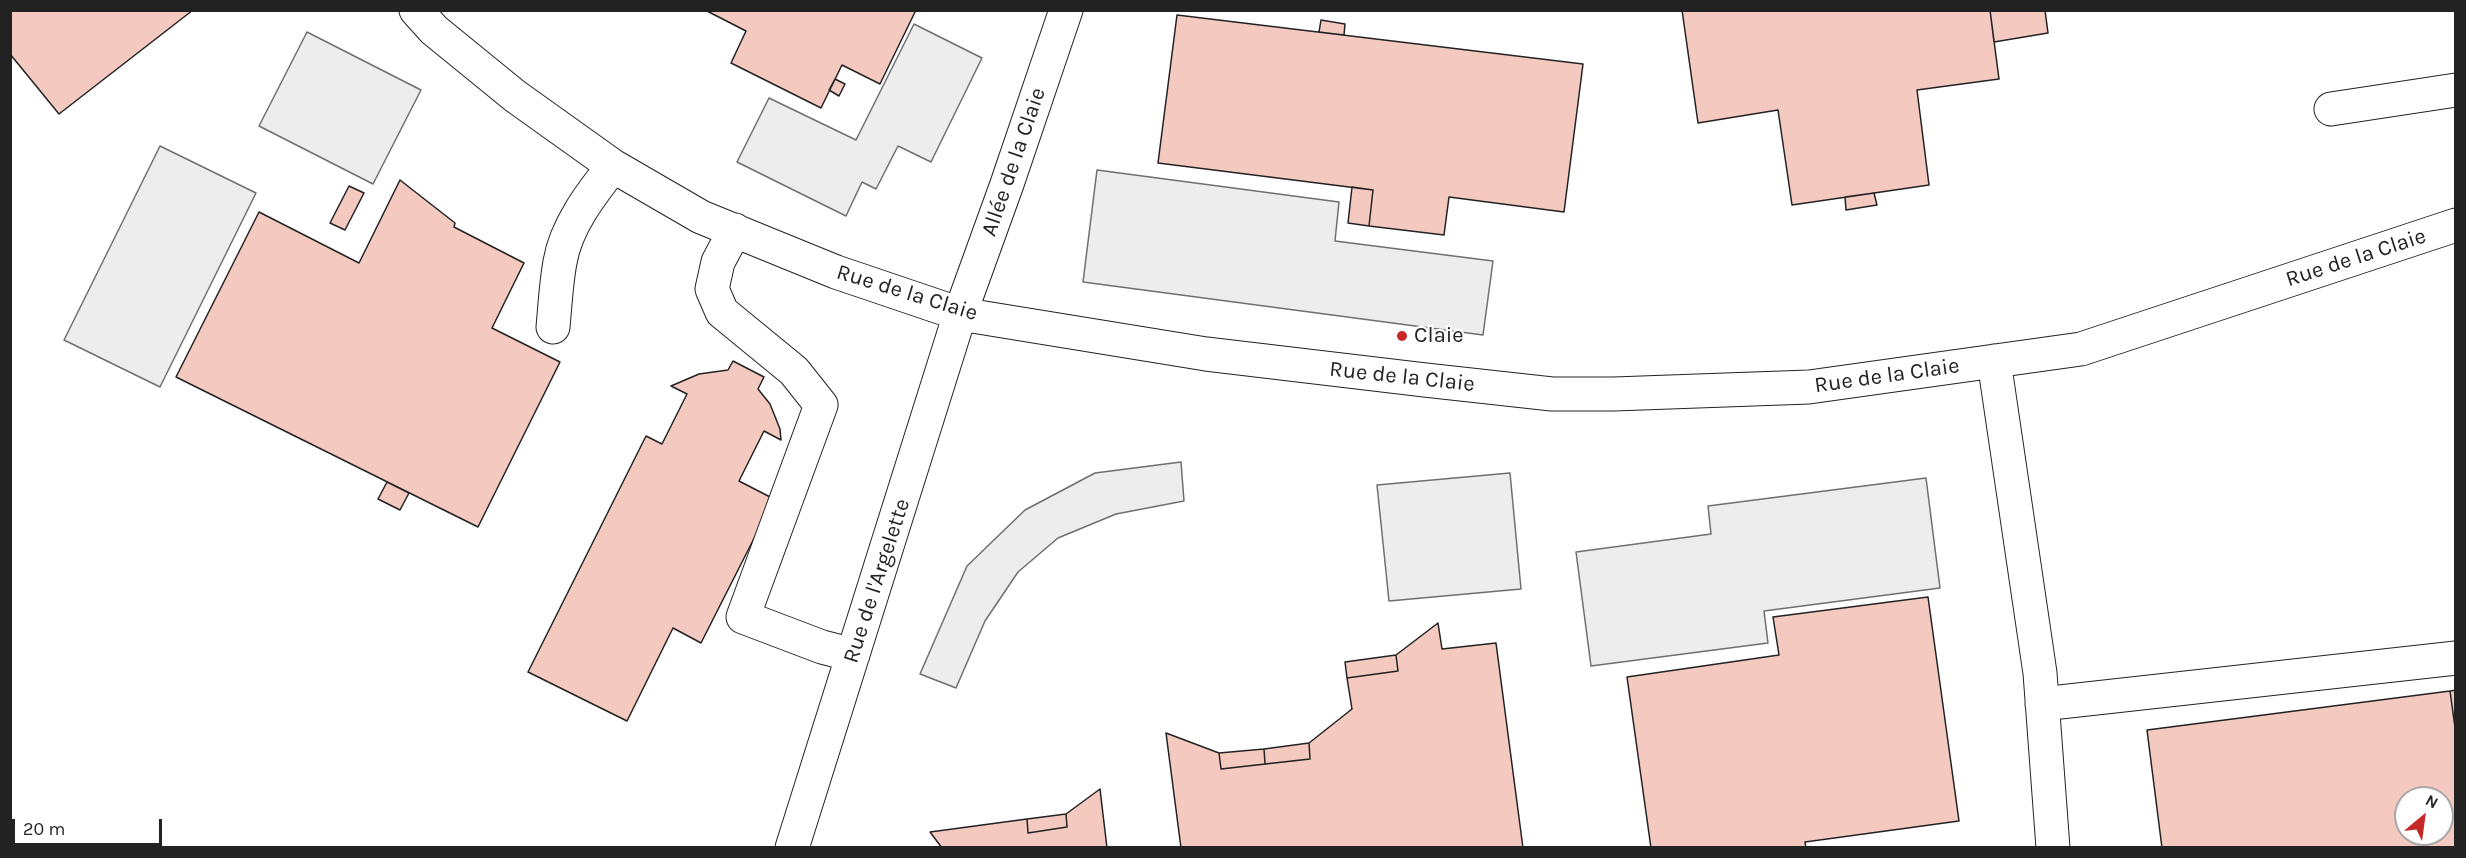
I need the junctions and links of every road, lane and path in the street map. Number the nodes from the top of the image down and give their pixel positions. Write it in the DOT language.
graph roads {
  1 [pos="416,10"];
  2 [pos="1066,10"];
  3 [pos="2456,90"];
  4 [pos="2331,109"];
  5 [pos="613,166"];
  6 [pos="2456,225"];
  7 [pos="735,230"];
  8 [pos="960,314"];
  9 [pos="553,327"];
  10 [pos="1994,361"];
  11 [pos="853,655"];
  12 [pos="2456,658"];
  13 [pos="2042,704"];
  14 [pos="792,848"];
  15 [pos="2053,848"];
  1 -- 5 [label="street, Rue de la Claie"];
  2 -- 8 [label="street, Allée de la Claie"];
  3 -- 4 [label="street"];
  5 -- 7 [label="street, Rue de la Claie"];
  5 -- 9 [label="street"];
  6 -- 10 [label="street, Rue de la Claie"];
  7 -- 8 [label="street, Rue de la Claie"];
  7 -- 11 [label="street"];
  8 -- 10 [label="street, Rue de la Claie"];
  8 -- 11 [label="street, Rue de l'Argelette"];
  10 -- 13 [label="street"];
  11 -- 14 [label="street, Rue de l'Argelette"];
  12 -- 13 [label="street"];
  13 -- 15 [label="street"];
}
